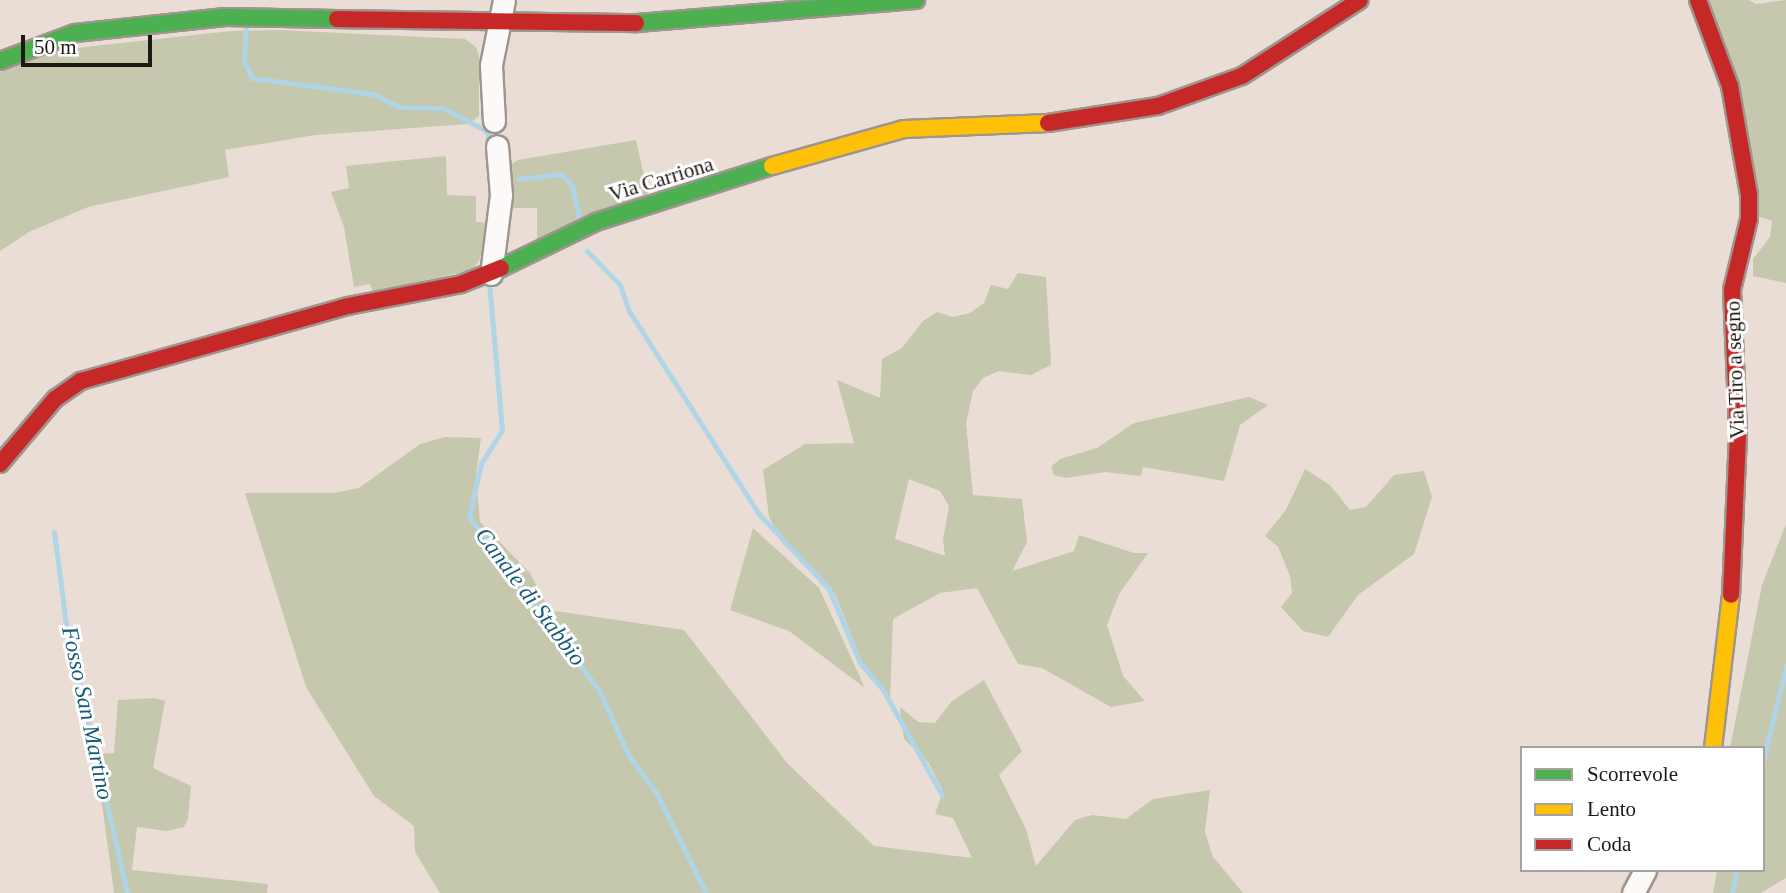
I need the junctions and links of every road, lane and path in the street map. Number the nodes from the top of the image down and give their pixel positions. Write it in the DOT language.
graph roads {
  1 [pos="504,0"];
  2 [pos="916,0"];
  3 [pos="1360,0"];
  4 [pos="1698,0"];
  5 [pos="497,23"];
  6 [pos="0,61"];
  7 [pos="494,121"];
  8 [pos="497,146"];
  9 [pos="491,274"];
  10 [pos="0,464"];
  11 [pos="1713,746"];
  12 [pos="1644,872"];
  13 [pos="1633,893"];
  1 -- 5 [label="street"];
  2 -- 5 [label="street"];
  3 -- 9 [label="street, Via Carriona"];
  4 -- 11 [label="street, Via Tiro a segno"];
  5 -- 6 [label="street"];
  5 -- 7 [label="street"];
  8 -- 9 [label="street"];
  9 -- 10 [label="street, Via Carriona"];
  12 -- 13 [label="street"];
}
